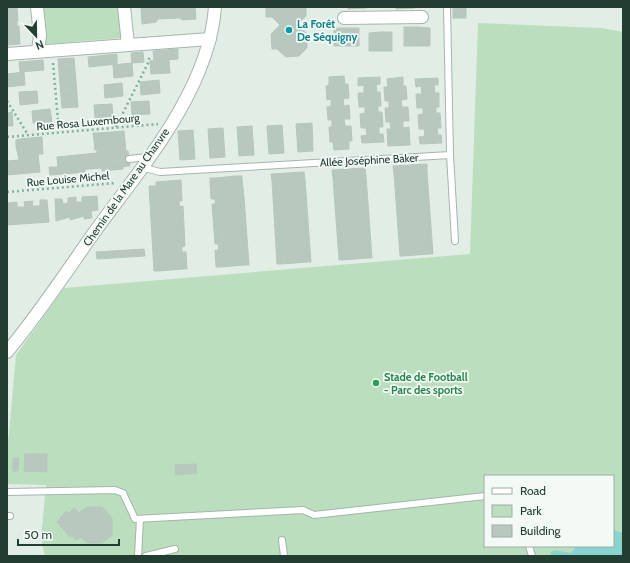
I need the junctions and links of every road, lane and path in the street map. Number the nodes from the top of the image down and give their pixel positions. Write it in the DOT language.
graph roads {
  1 [pos="37,7"];
  2 [pos="124,7"];
  3 [pos="214,7"];
  4 [pos="447,7"];
  5 [pos="384,12"];
  6 [pos="422,17"];
  7 [pos="344,18"];
  8 [pos="210,39"];
  9 [pos="152,42"];
  10 [pos="128,44"];
  11 [pos="52,50"];
  12 [pos="38,51"];
  13 [pos="7,54"];
  14 [pos="7,101"];
  15 [pos="170,123"];
  16 [pos="116,127"];
  17 [pos="59,132"];
  18 [pos="28,135"];
  19 [pos="7,136"];
  20 [pos="450,155"];
  21 [pos="129,159"];
  22 [pos="145,162"];
  23 [pos="131,181"];
  24 [pos="7,192"];
  25 [pos="455,241"];
  26 [pos="7,352"];
  27 [pos="7,492"];
  28 [pos="484,496"];
  29 [pos="140,519"];
  30 [pos="282,540"];
  31 [pos="175,548"];
  32 [pos="138,556"];
  33 [pos="146,556"];
  34 [pos="284,556"];
  1 -- 12 [label="street"];
  2 -- 10 [label="street"];
  3 -- 8 [label="street, Chemin de la Mare au Chanvre"];
  4 -- 20 [label="lane"];
  5 -- 6 [label="street"];
  5 -- 7 [label="street"];
  8 -- 9 [label="street"];
  8 -- 15 [label="street, Chemin de la Mare au Chanvre"];
  9 -- 10 [label="street"];
  9 -- 16 [label="path"];
  10 -- 11 [label="street"];
  11 -- 12 [label="street"];
  11 -- 17 [label="path"];
  12 -- 13 [label="street"];
  14 -- 18 [label="path"];
  15 -- 16 [label="path, Rue Rosa Luxembourg"];
  15 -- 22 [label="street, Chemin de la Mare au Chanvre"];
  16 -- 17 [label="path, Rue Rosa Luxembourg"];
  17 -- 18 [label="path, Rue Rosa Luxembourg"];
  18 -- 19 [label="path, Rue Rosa Luxembourg"];
  20 -- 22 [label="lane, Allée Joséphine Baker"];
  20 -- 25 [label="lane"];
  21 -- 22 [label="lane"];
  22 -- 23 [label="street, Chemin de la Mare au Chanvre"];
  23 -- 24 [label="path, Rue Louise Michel"];
  23 -- 26 [label="street, Chemin de la Mare au Chanvre"];
  27 -- 29 [label="lane"];
  28 -- 29 [label="lane"];
  29 -- 32 [label="lane"];
  30 -- 34 [label="lane"];
  31 -- 33 [label="lane"];
}
